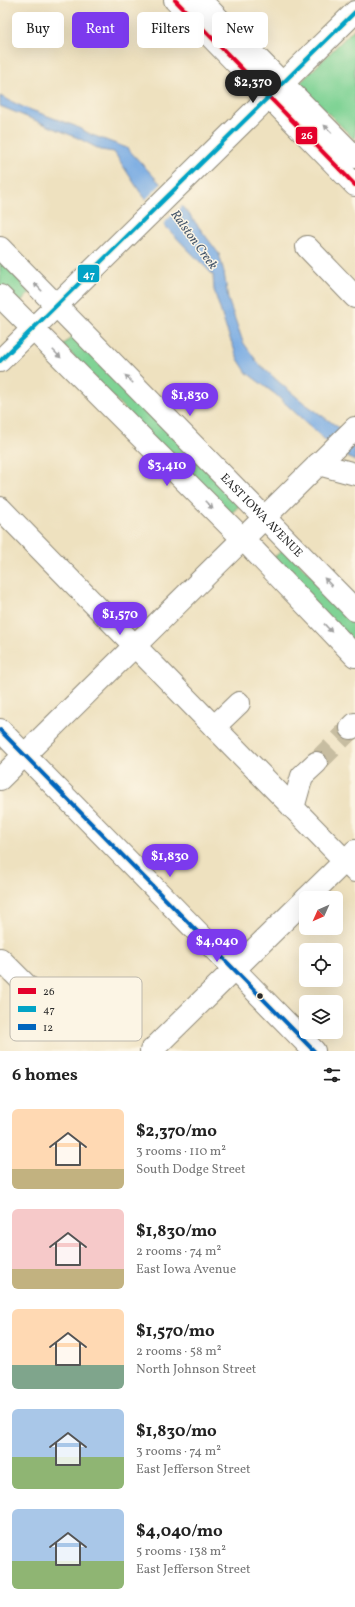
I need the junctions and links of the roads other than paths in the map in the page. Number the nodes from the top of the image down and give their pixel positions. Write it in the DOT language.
graph roads {
  1 [pos="175,0"];
  2 [pos="200,0"];
  3 [pos="355,12"];
  4 [pos="276,89"];
  5 [pos="355,157"];
  6 [pos="355,185"];
  7 [pos="307,247"];
  8 [pos="0,248"];
  9 [pos="0,296"];
  10 [pos="355,297"];
  11 [pos="56,306"];
  12 [pos="32,329"];
  13 [pos="0,361"];
  14 [pos="354,430"];
  15 [pos="325,458"];
  16 [pos="355,474"];
  17 [pos="0,508"];
  18 [pos="264,517"];
  19 [pos="243,539"];
  20 [pos="355,610"];
  21 [pos="135,646"];
  22 [pos="355,656"];
  23 [pos="239,703"];
  24 [pos="214,727"];
  25 [pos="0,730"];
  26 [pos="24,755"];
  27 [pos="0,779"];
  28 [pos="268,782"];
  29 [pos="293,808"];
  30 [pos="352,861"];
  31 [pos="316,891"];
  32 [pos="299,907"];
  33 [pos="0,959"];
  34 [pos="235,969"];
  35 [pos="18,977"];
  36 [pos="151,1051"];
  37 [pos="314,1051"];
  1 -- 4 [label="street"];
  2 -- 4 [label="street"];
  3 -- 4 [label="street"];
  5 -- 4 [label="street, one-way"];
  4 -- 6 [label="street"];
  4 -- 11 [label="street"];
  7 -- 10 [label="street"];
  11 -- 8 [label="street, EAST IOWA AVENUE, one-way"];
  9 -- 12 [label="street"];
  11 -- 12 [label="street"];
  18 -- 11 [label="street, EAST IOWA AVENUE, one-way"];
  12 -- 13 [label="street"];
  12 -- 19 [label="street, one-way"];
  14 -- 15 [label="street"];
  15 -- 16 [label="street"];
  15 -- 18 [label="street"];
  17 -- 21 [label="street"];
  18 -- 19 [label="street"];
  20 -- 18 [label="street, EAST IOWA AVENUE, one-way"];
  19 -- 21 [label="street"];
  19 -- 22 [label="street, one-way"];
  21 -- 24 [label="street"];
  21 -- 26 [label="street"];
  23 -- 24 [label="street"];
  24 -- 28 [label="street"];
  25 -- 26 [label="street"];
  26 -- 27 [label="street"];
  26 -- 34 [label="street"];
  28 -- 29 [label="street"];
  28 -- 29 [label="street"];
  29 -- 30 [label="street"];
  30 -- 31 [label="street"];
  32 -- 34 [label="street"];
  33 -- 35 [label="street"];
  34 -- 36 [label="street"];
  34 -- 37 [label="street"];
}
